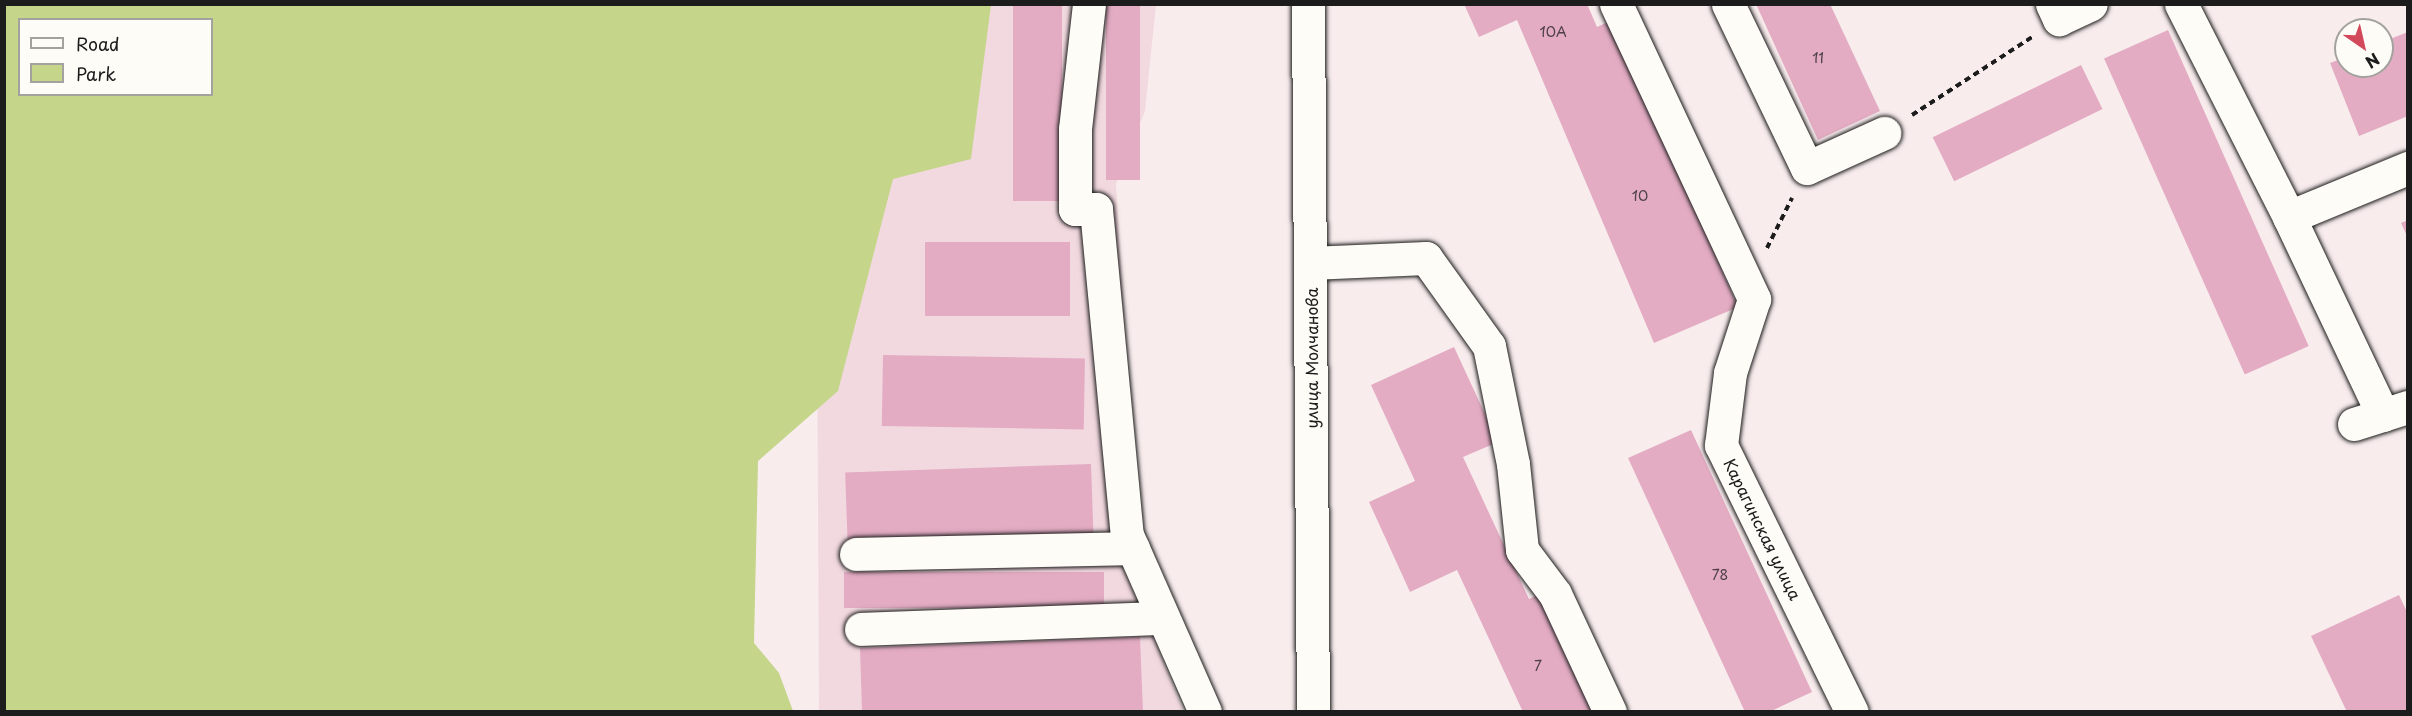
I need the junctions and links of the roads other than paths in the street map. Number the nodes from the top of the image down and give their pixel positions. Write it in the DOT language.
graph roads {
  1 [pos="1089,4"];
  2 [pos="1308,4"];
  3 [pos="1616,4"];
  4 [pos="1728,4"];
  5 [pos="2091,4"];
  6 [pos="2181,4"];
  7 [pos="2056,12"];
  8 [pos="1884,133"];
  9 [pos="2408,168"];
  10 [pos="2289,217"];
  11 [pos="1310,263"];
  12 [pos="2381,415"];
  13 [pos="1132,548"];
  14 [pos="856,554"];
  15 [pos="1163,618"];
  16 [pos="861,629"];
  17 [pos="1205,711"];
  18 [pos="1312,711"];
  19 [pos="1610,711"];
  20 [pos="1852,711"];
  1 -- 13 [label="street"];
  2 -- 11 [label="street, улица Молчанова"];
  3 -- 20 [label="street, Карагинская улица"];
  4 -- 8 [label="street"];
  5 -- 7 [label="street"];
  6 -- 10 [label="street"];
  9 -- 10 [label="street"];
  10 -- 12 [label="street"];
  11 -- 18 [label="street, улица Молчанова"];
  11 -- 19 [label="street"];
  13 -- 14 [label="street"];
  13 -- 15 [label="street"];
  15 -- 16 [label="street"];
  15 -- 17 [label="street"];
}
